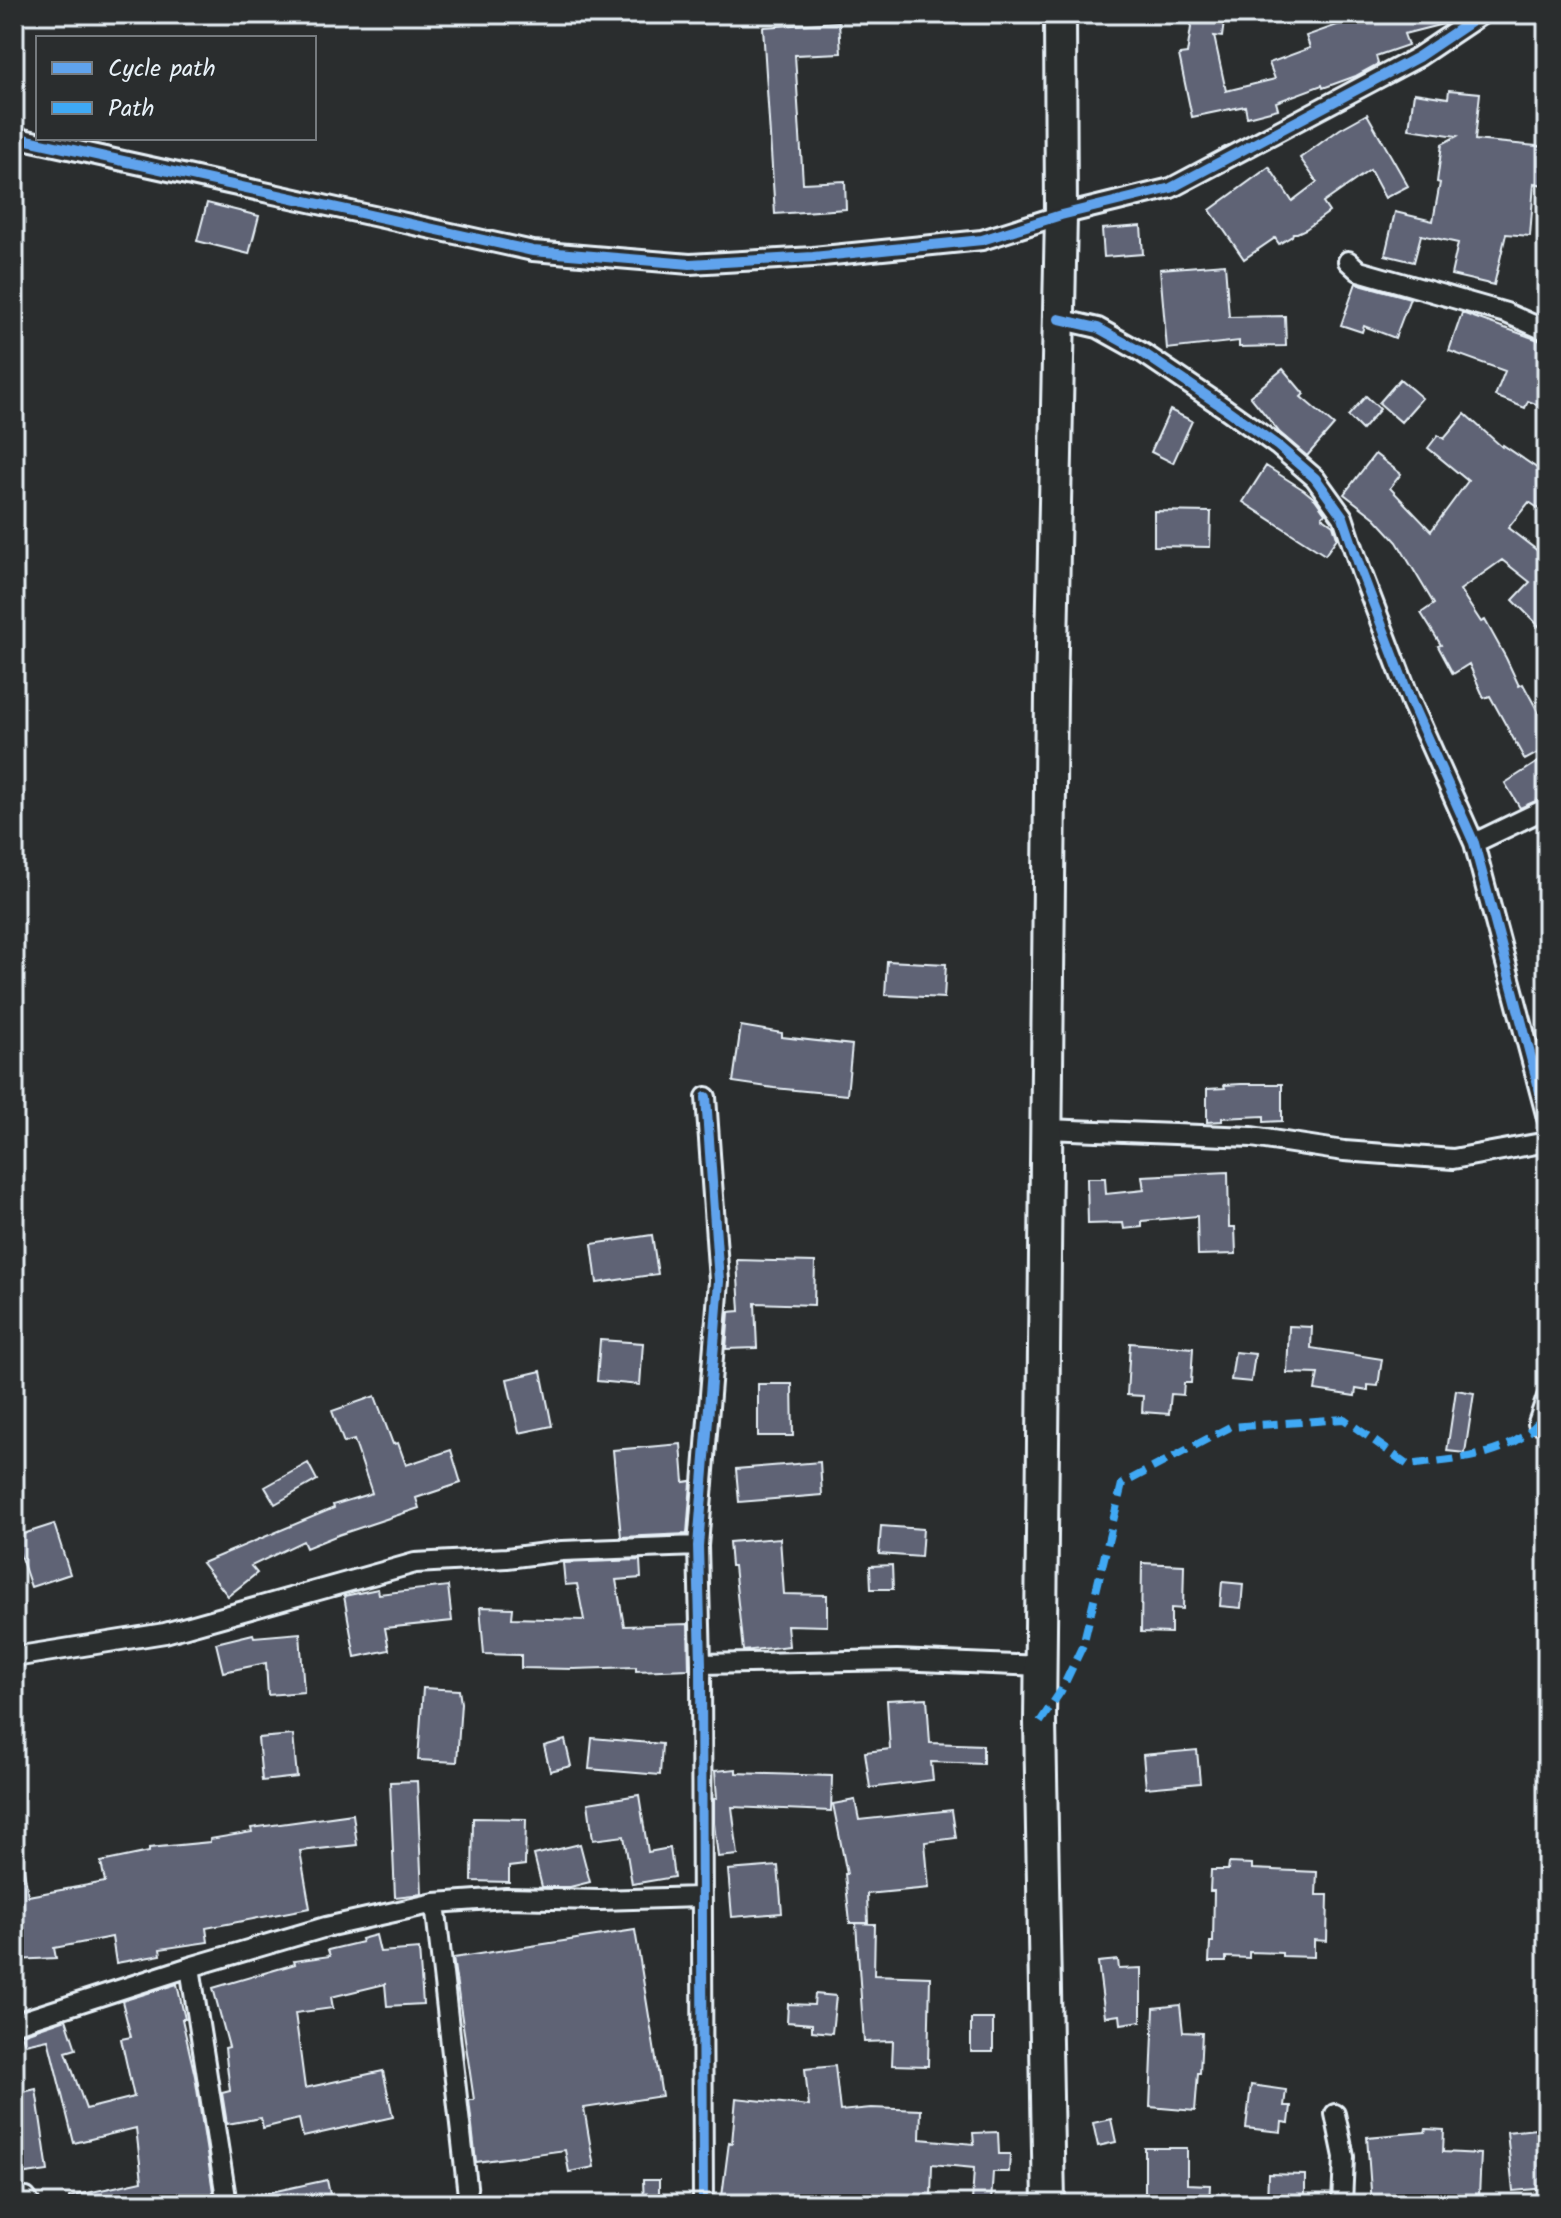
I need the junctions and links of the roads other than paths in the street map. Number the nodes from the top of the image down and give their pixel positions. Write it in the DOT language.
graph roads {
  1 [pos="1060,14"];
  2 [pos="1482,14"];
  3 [pos="14,137"];
  4 [pos="1061,215"];
  5 [pos="1348,261"];
  6 [pos="1059,319"];
  7 [pos="1547,331"];
  8 [pos="1547,808"];
  9 [pos="1474,843"];
  10 [pos="706,1097"];
  11 [pos="1547,1118"];
  12 [pos="1046,1129"];
  13 [pos="1547,1142"];
  14 [pos="1547,1397"];
  15 [pos="1538,1423"];
  16 [pos="698,1546"];
  17 [pos="14,1657"];
  18 [pos="701,1664"];
  19 [pos="1041,1666"];
  20 [pos="700,1897"];
  21 [pos="435,1903"];
  22 [pos="190,1967"];
  23 [pos="14,2022"];
  24 [pos="1335,2114"];
  25 [pos="14,2198"];
  26 [pos="30,2204"];
  27 [pos="227,2204"];
  28 [pos="469,2204"];
  29 [pos="703,2204"];
  30 [pos="1049,2204"];
  31 [pos="1342,2204"];
  1 -- 4 [label="main road"];
  2 -- 4 [label="street"];
  3 -- 4 [label="street"];
  4 -- 6 [label="main road"];
  5 -- 7 [label="street"];
  6 -- 9 [label="street"];
  6 -- 12 [label="main road"];
  8 -- 9 [label="street"];
  9 -- 11 [label="street"];
  10 -- 16 [label="street"];
  12 -- 13 [label="street"];
  12 -- 19 [label="main road"];
  14 -- 15 [label="street"];
  16 -- 17 [label="street"];
  16 -- 18 [label="street"];
  18 -- 19 [label="street"];
  18 -- 20 [label="street"];
  19 -- 30 [label="main road"];
  20 -- 21 [label="street"];
  20 -- 29 [label="street"];
  21 -- 22 [label="street"];
  21 -- 28 [label="street"];
  22 -- 23 [label="street"];
  22 -- 27 [label="street"];
  24 -- 31 [label="street"];
  25 -- 26 [label="street"];
}
